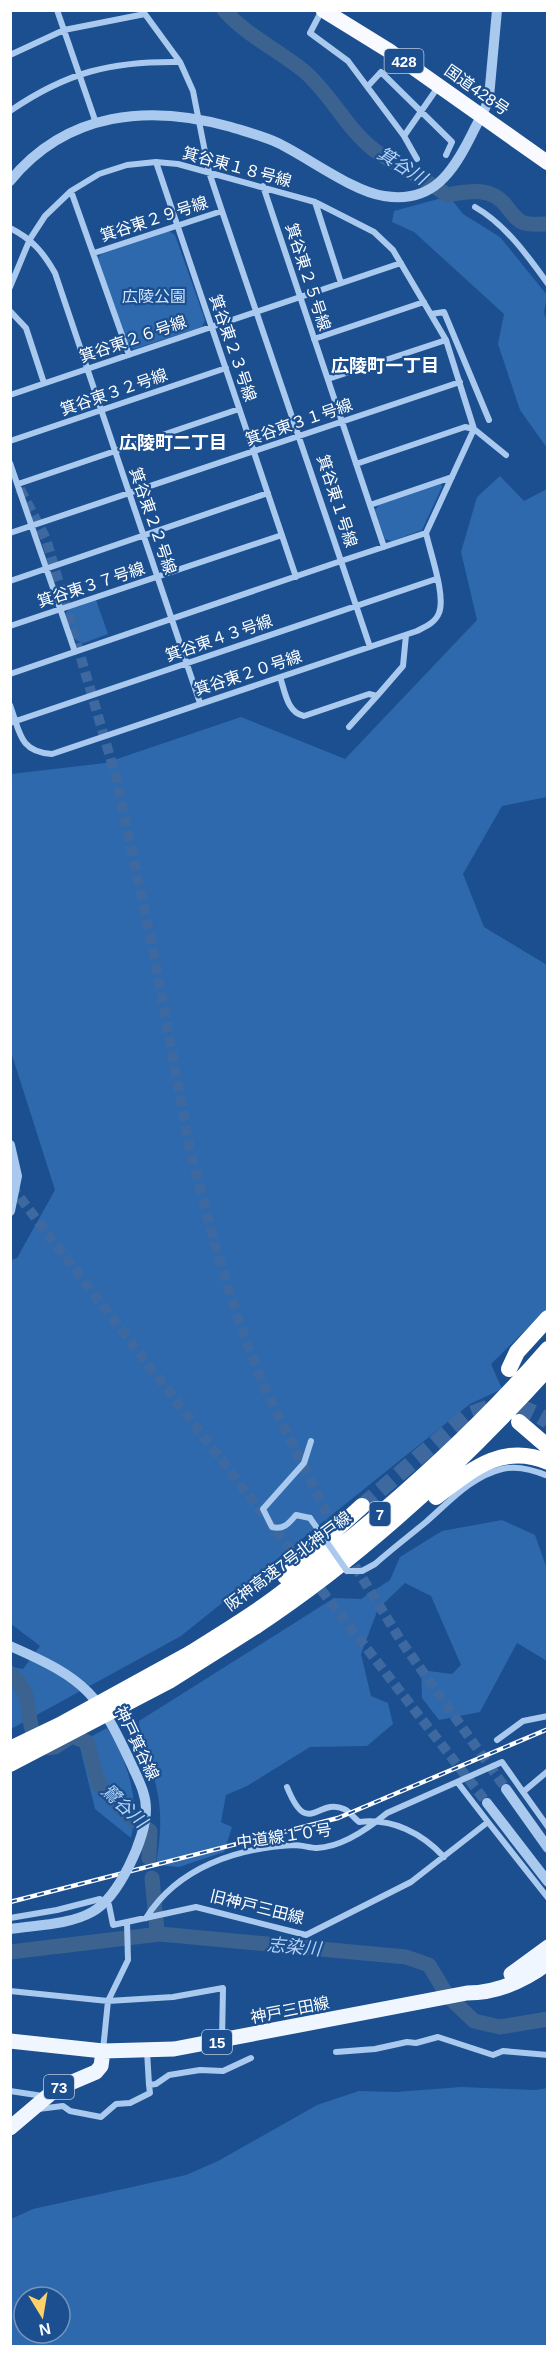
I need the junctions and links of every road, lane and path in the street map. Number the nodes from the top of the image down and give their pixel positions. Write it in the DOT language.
graph roads {
  1 [pos="57,10"];
  2 [pos="323,10"];
  3 [pos="497,10"];
  4 [pos="143,13"];
  5 [pos="64,30"];
  6 [pos="10,55"];
  7 [pos="180,62"];
  8 [pos="78,73"];
  9 [pos="368,86"];
  10 [pos="440,86"];
  11 [pos="10,111"];
  12 [pos="421,112"];
  13 [pos="482,116"];
  14 [pos="199,118"];
  15 [pos="96,123"];
  16 [pos="405,136"];
  17 [pos="446,155"];
  18 [pos="417,159"];
  19 [pos="156,162"];
  20 [pos="548,163"];
  21 [pos="209,171"];
  22 [pos="10,181"];
  23 [pos="263,186"];
  24 [pos="71,190"];
  25 [pos="315,202"];
  26 [pos="475,207"];
  27 [pos="222,211"];
  28 [pos="177,225"];
  29 [pos="10,228"];
  30 [pos="30,238"];
  31 [pos="94,253"];
  32 [pos="401,262"];
  33 [pos="341,283"];
  34 [pos="548,284"];
  35 [pos="10,287"];
  36 [pos="300,297"];
  37 [pos="424,302"];
  38 [pos="10,311"];
  39 [pos="257,312"];
  40 [pos="431,314"];
  41 [pos="212,327"];
  42 [pos="314,339"];
  43 [pos="446,340"];
  44 [pos="129,355"];
  45 [pos="226,368"];
  46 [pos="86,369"];
  47 [pos="328,379"];
  48 [pos="460,382"];
  49 [pos="44,383"];
  50 [pos="10,395"];
  51 [pos="240,409"];
  52 [pos="101,411"];
  53 [pos="489,420"];
  54 [pos="342,422"];
  55 [pos="474,429"];
  56 [pos="300,436"];
  57 [pos="10,441"];
  58 [pos="254,451"];
  59 [pos="115,452"];
  60 [pos="506,455"];
  61 [pos="10,463"];
  62 [pos="356,464"];
  63 [pos="452,477"];
  64 [pos="18,484"];
  65 [pos="129,493"];
  66 [pos="268,493"];
  67 [pos="370,505"];
  68 [pos="32,526"];
  69 [pos="10,533"];
  70 [pos="426,533"];
  71 [pos="282,535"];
  72 [pos="143,536"];
  73 [pos="384,547"];
  74 [pos="341,561"];
  75 [pos="46,569"];
  76 [pos="157,577"];
  77 [pos="296,577"];
  78 [pos="436,579"];
  79 [pos="10,581"];
  80 [pos="356,606"];
  81 [pos="60,610"];
  82 [pos="172,619"];
  83 [pos="10,626"];
  84 [pos="406,635"];
  85 [pos="370,647"];
  86 [pos="75,652"];
  87 [pos="187,664"];
  88 [pos="10,674"];
  89 [pos="280,677"];
  90 [pos="377,696"];
  91 [pos="200,703"];
  92 [pos="10,705"];
  93 [pos="13,722"];
  94 [pos="349,727"];
  95 [pos="10,1144"];
  96 [pos="10,1211"];
  97 [pos="548,1318"];
  98 [pos="548,1349"];
  99 [pos="548,1368"];
  100 [pos="509,1369"];
  101 [pos="519,1422"];
  102 [pos="311,1442"];
  103 [pos="548,1447"];
  104 [pos="548,1462"];
  105 [pos="548,1476"];
  106 [pos="362,1506"];
  107 [pos="286,1606"];
  108 [pos="10,1646"];
  109 [pos="191,1653"];
  110 [pos="548,1716"];
  111 [pos="497,1740"];
  112 [pos="10,1749"];
  113 [pos="10,1764"];
  114 [pos="548,1772"];
  115 [pos="458,1783"];
  116 [pos="287,1787"];
  117 [pos="506,1789"];
  118 [pos="523,1792"];
  119 [pos="487,1803"];
  120 [pos="488,1822"];
  121 [pos="375,1823"];
  122 [pos="548,1827"];
  123 [pos="548,1848"];
  124 [pos="444,1857"];
  125 [pos="548,1882"];
  126 [pos="548,1898"];
  127 [pos="149,1915"];
  128 [pos="10,1918"];
  129 [pos="127,1926"];
  130 [pos="10,1929"];
  131 [pos="548,1947"];
  132 [pos="548,1963"];
  133 [pos="10,1991"];
  134 [pos="467,1993"];
  135 [pos="108,2001"];
  136 [pos="10,2041"];
  137 [pos="222,2041"];
  138 [pos="103,2051"];
  139 [pos="147,2051"];
  140 [pos="336,2052"];
  141 [pos="548,2055"];
  142 [pos="251,2058"];
  143 [pos="149,2085"];
  144 [pos="10,2091"];
  145 [pos="41,2102"];
  146 [pos="10,2128"];
  1 -- 5 [label="street"];
  2 -- 9 [label="street"];
  2 -- 10 [label="highway, 国道428号 / 428"];
  3 -- 13 [label="street"];
  4 -- 5 [label="street"];
  4 -- 7 [label="street, 箕谷東１号線"];
  5 -- 6 [label="street"];
  5 -- 8 [label="street"];
  7 -- 8 [label="street"];
  7 -- 14 [label="street, 箕谷東１号線"];
  8 -- 11 [label="street"];
  8 -- 15 [label="street"];
  9 -- 12 [label="street"];
  9 -- 16 [label="street"];
  10 -- 12 [label="street"];
  10 -- 13 [label="highway, 国道428号 / 428"];
  12 -- 16 [label="street"];
  12 -- 17 [label="street"];
  13 -- 14 [label="street"];
  13 -- 20 [label="highway, 国道428号 / 428"];
  14 -- 15 [label="street"];
  14 -- 21 [label="street, 箕谷東１号線"];
  15 -- 22 [label="street"];
  16 -- 18 [label="street"];
  19 -- 21 [label="street, 箕谷東１８号線"];
  19 -- 24 [label="street, 箕谷東１８号線"];
  19 -- 28 [label="street, 箕谷東２３号線"];
  21 -- 23 [label="street, 箕谷東１８号線"];
  21 -- 27 [label="street, 箕谷東１号線"];
  23 -- 25 [label="street, 箕谷東１８号線"];
  23 -- 36 [label="street, 箕谷東２５号線"];
  24 -- 30 [label="street, 箕谷東１８号線"];
  24 -- 31 [label="street"];
  25 -- 32 [label="street, 箕谷東１８号線"];
  25 -- 33 [label="street"];
  26 -- 34 [label="street"];
  27 -- 28 [label="street, 箕谷東２９号線"];
  27 -- 39 [label="street, 箕谷東１号線"];
  28 -- 31 [label="street, 箕谷東２９号線"];
  28 -- 41 [label="street, 箕谷東２３号線"];
  29 -- 30 [label="street, 箕谷東２２号線"];
  30 -- 35 [label="street, 箕谷東１８号線"];
  30 -- 46 [label="street, 箕谷東２２号線"];
  31 -- 44 [label="street"];
  32 -- 33 [label="street, 箕谷東２６号線"];
  32 -- 37 [label="street, 箕谷東１８号線"];
  33 -- 36 [label="street, 箕谷東２６号線"];
  36 -- 39 [label="street, 箕谷東２６号線"];
  36 -- 42 [label="street, 箕谷東２５号線"];
  37 -- 40 [label="street, 箕谷東１８号線"];
  37 -- 42 [label="street"];
  38 -- 49 [label="street"];
  39 -- 41 [label="street, 箕谷東２６号線"];
  39 -- 56 [label="street, 箕谷東１号線"];
  40 -- 43 [label="street, 箕谷東１８号線"];
  40 -- 53 [label="street, 箕谷東１８号線"];
  41 -- 44 [label="street, 箕谷東２６号線"];
  41 -- 45 [label="street, 箕谷東２３号線"];
  42 -- 47 [label="street, 箕谷東２５号線"];
  43 -- 47 [label="street"];
  43 -- 48 [label="street, 箕谷東１８号線"];
  44 -- 46 [label="street, 箕谷東２６号線"];
  45 -- 51 [label="street, 箕谷東２３号線"];
  45 -- 52 [label="street, 箕谷東３２号線"];
  46 -- 49 [label="street, 箕谷東２６号線"];
  46 -- 52 [label="street, 箕谷東２２号線"];
  47 -- 54 [label="street, 箕谷東２５号線"];
  48 -- 54 [label="street, 箕谷東３１号線"];
  48 -- 55 [label="street, 箕谷東１８号線"];
  49 -- 50 [label="street, 箕谷東２６号線"];
  51 -- 58 [label="street, 箕谷東２３号線"];
  51 -- 59 [label="street"];
  52 -- 57 [label="street, 箕谷東３２号線"];
  52 -- 59 [label="street, 箕谷東２２号線"];
  54 -- 56 [label="street, 箕谷東３１号線"];
  54 -- 62 [label="street, 箕谷東２５号線"];
  55 -- 60 [label="street"];
  55 -- 62 [label="street"];
  55 -- 63 [label="street"];
  56 -- 58 [label="street, 箕谷東３１号線"];
  56 -- 74 [label="street, 箕谷東１号線"];
  58 -- 65 [label="street, 箕谷東３１号線"];
  58 -- 66 [label="street, 箕谷東２３号線"];
  59 -- 64 [label="street"];
  59 -- 65 [label="street, 箕谷東２２号線"];
  61 -- 64 [label="street"];
  62 -- 67 [label="street, 箕谷東２５号線"];
  63 -- 67 [label="street"];
  63 -- 70 [label="street"];
  64 -- 68 [label="street"];
  65 -- 68 [label="street, 箕谷東３１号線"];
  65 -- 72 [label="street, 箕谷東２２号線"];
  66 -- 71 [label="street, 箕谷東２３号線"];
  66 -- 72 [label="street"];
  67 -- 73 [label="street, 箕谷東２５号線"];
  68 -- 69 [label="street, 箕谷東３１号線"];
  68 -- 75 [label="street"];
  70 -- 73 [label="street"];
  70 -- 78 [label="street, 箕谷東２０号線"];
  71 -- 76 [label="street, 箕谷東３７号線"];
  71 -- 77 [label="street, 箕谷東２３号線"];
  72 -- 75 [label="street"];
  72 -- 76 [label="street, 箕谷東２２号線"];
  73 -- 74 [label="street"];
  74 -- 77 [label="street, 箕谷東１号線"];
  74 -- 80 [label="street"];
  75 -- 79 [label="street"];
  75 -- 81 [label="street"];
  76 -- 81 [label="street, 箕谷東３７号線"];
  76 -- 82 [label="street, 箕谷東２２号線"];
  77 -- 82 [label="street, 箕谷東１号線"];
  78 -- 80 [label="street, 箕谷東４３号線"];
  78 -- 84 [label="street, 箕谷東２０号線"];
  80 -- 85 [label="street"];
  80 -- 87 [label="street, 箕谷東４３号線"];
  81 -- 83 [label="street, 箕谷東３７号線"];
  81 -- 86 [label="street"];
  82 -- 86 [label="street, 箕谷東１号線"];
  82 -- 87 [label="street, 箕谷東２２号線"];
  84 -- 85 [label="street, 箕谷東２０号線"];
  84 -- 90 [label="street"];
  85 -- 89 [label="street, 箕谷東２０号線"];
  86 -- 88 [label="street, 箕谷東１号線"];
  87 -- 91 [label="street, 箕谷東２２号線"];
  87 -- 93 [label="street, 箕谷東４３号線"];
  89 -- 90 [label="street"];
  89 -- 91 [label="street, 箕谷東２０号線"];
  90 -- 94 [label="street"];
  91 -- 93 [label="street, 箕谷東２０号線"];
  92 -- 93 [label="street, 箕谷東２０号線"];
  95 -- 96 [label="street"];
  97 -- 100 [label="highway"];
  98 -- 109 [label="highway, 阪神高速7号北神戸線 / 7"];
  99 -- 107 [label="highway, 阪神高速7号北神戸線 / 7"];
  101 -- 103 [label="highway"];
  102 -- 105 [label="street, bridge"];
  104 -- 107 [label="highway, 7"];
  106 -- 109 [label="highway, 7"];
  107 -- 113 [label="highway, 阪神高速7号北神戸線 / 7, bridge"];
  108 -- 130 [label="street, 神戸箕谷線, bridge"];
  109 -- 112 [label="highway, 阪神高速7号北神戸線 / 7, bridge"];
  110 -- 111 [label="street"];
  114 -- 118 [label="street"];
  115 -- 118 [label="street, 中道線１０号"];
  115 -- 120 [label="street"];
  115 -- 121 [label="street, 中道線１０号"];
  116 -- 121 [label="street"];
  117 -- 123 [label="street"];
  118 -- 122 [label="street"];
  119 -- 125 [label="street"];
  120 -- 124 [label="street, 旧神戸三田線"];
  120 -- 126 [label="street"];
  121 -- 124 [label="street"];
  121 -- 127 [label="street, 中道線１０号"];
  124 -- 127 [label="street, 旧神戸三田線"];
  127 -- 129 [label="street, 旧神戸三田線"];
  128 -- 129 [label="street"];
  129 -- 135 [label="street"];
  131 -- 134 [label="main road, 神戸三田線 / 15"];
  132 -- 134 [label="main road, 神戸三田線 / 15"];
  133 -- 135 [label="street"];
  134 -- 137 [label="main road, 神戸三田線 / 15"];
  135 -- 137 [label="street"];
  135 -- 138 [label="street"];
  136 -- 138 [label="main road, 神戸三田線 / 15"];
  137 -- 139 [label="main road, 神戸三田線 / 15"];
  138 -- 139 [label="main road, 神戸三田線 / 15"];
  138 -- 145 [label="main road, 73"];
  139 -- 143 [label="street"];
  140 -- 141 [label="street"];
  142 -- 143 [label="street"];
  143 -- 145 [label="street"];
  144 -- 145 [label="street"];
  145 -- 146 [label="main road, 73"];
}
